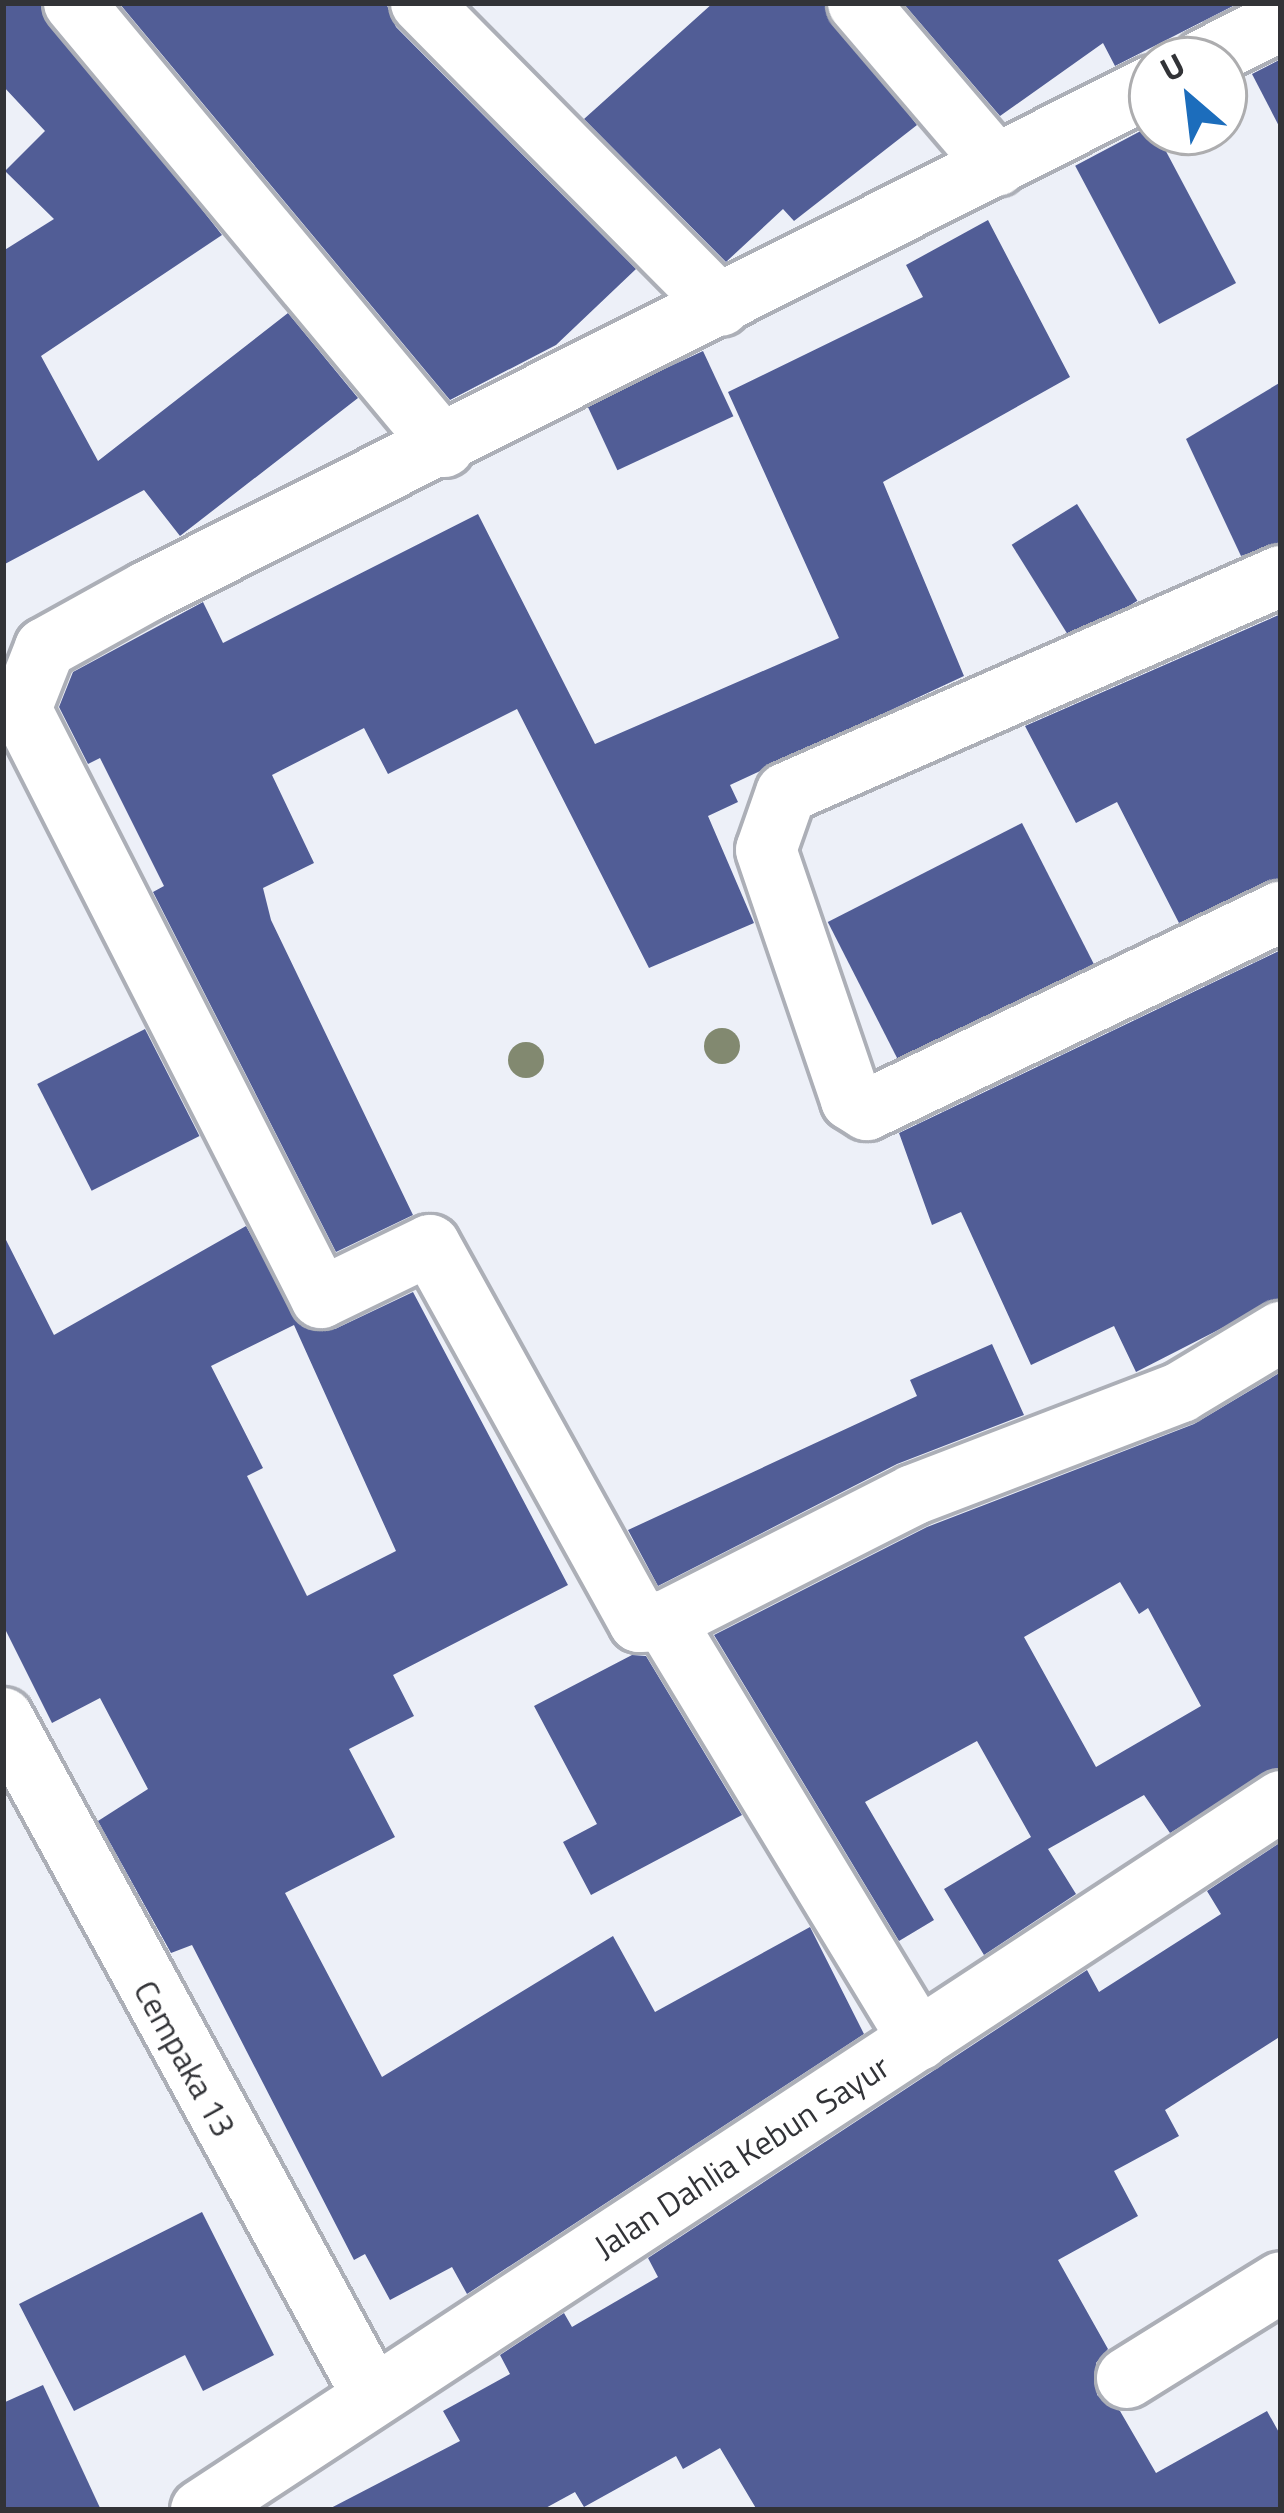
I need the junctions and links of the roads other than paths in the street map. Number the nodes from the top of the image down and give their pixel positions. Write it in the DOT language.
graph roads {
  1 [pos="74,3"];
  2 [pos="421,3"];
  3 [pos="858,3"];
  4 [pos="1281,20"];
  5 [pos="1248,37"];
  6 [pos="1128,98"];
  7 [pos="997,166"];
  8 [pos="721,306"];
  9 [pos="444,447"];
  10 [pos="1281,576"];
  11 [pos="1281,912"];
  12 [pos="1281,1332"];
  13 [pos="665,1621"];
  14 [pos="3,1718"];
  15 [pos="1281,1802"];
  16 [pos="919,2040"];
  17 [pos="1281,2282"];
  18 [pos="1127,2378"];
  19 [pos="373,2396"];
  20 [pos="201,2510"];
  1 -- 9 [label="street"];
  2 -- 8 [label="street"];
  3 -- 7 [label="street"];
  4 -- 5 [label="street"];
  6 -- 7 [label="street"];
  7 -- 8 [label="street"];
  8 -- 9 [label="street"];
  9 -- 13 [label="street"];
  10 -- 11 [label="street"];
  12 -- 13 [label="street"];
  13 -- 16 [label="street"];
  14 -- 19 [label="street, Cempaka 13"];
  15 -- 16 [label="street, Jalan Dahlia Kebun Sayur"];
  16 -- 19 [label="street, Jalan Dahlia Kebun Sayur"];
  17 -- 18 [label="street"];
  19 -- 20 [label="street, Jalan Dahlia Kebun Sayur"];
}
